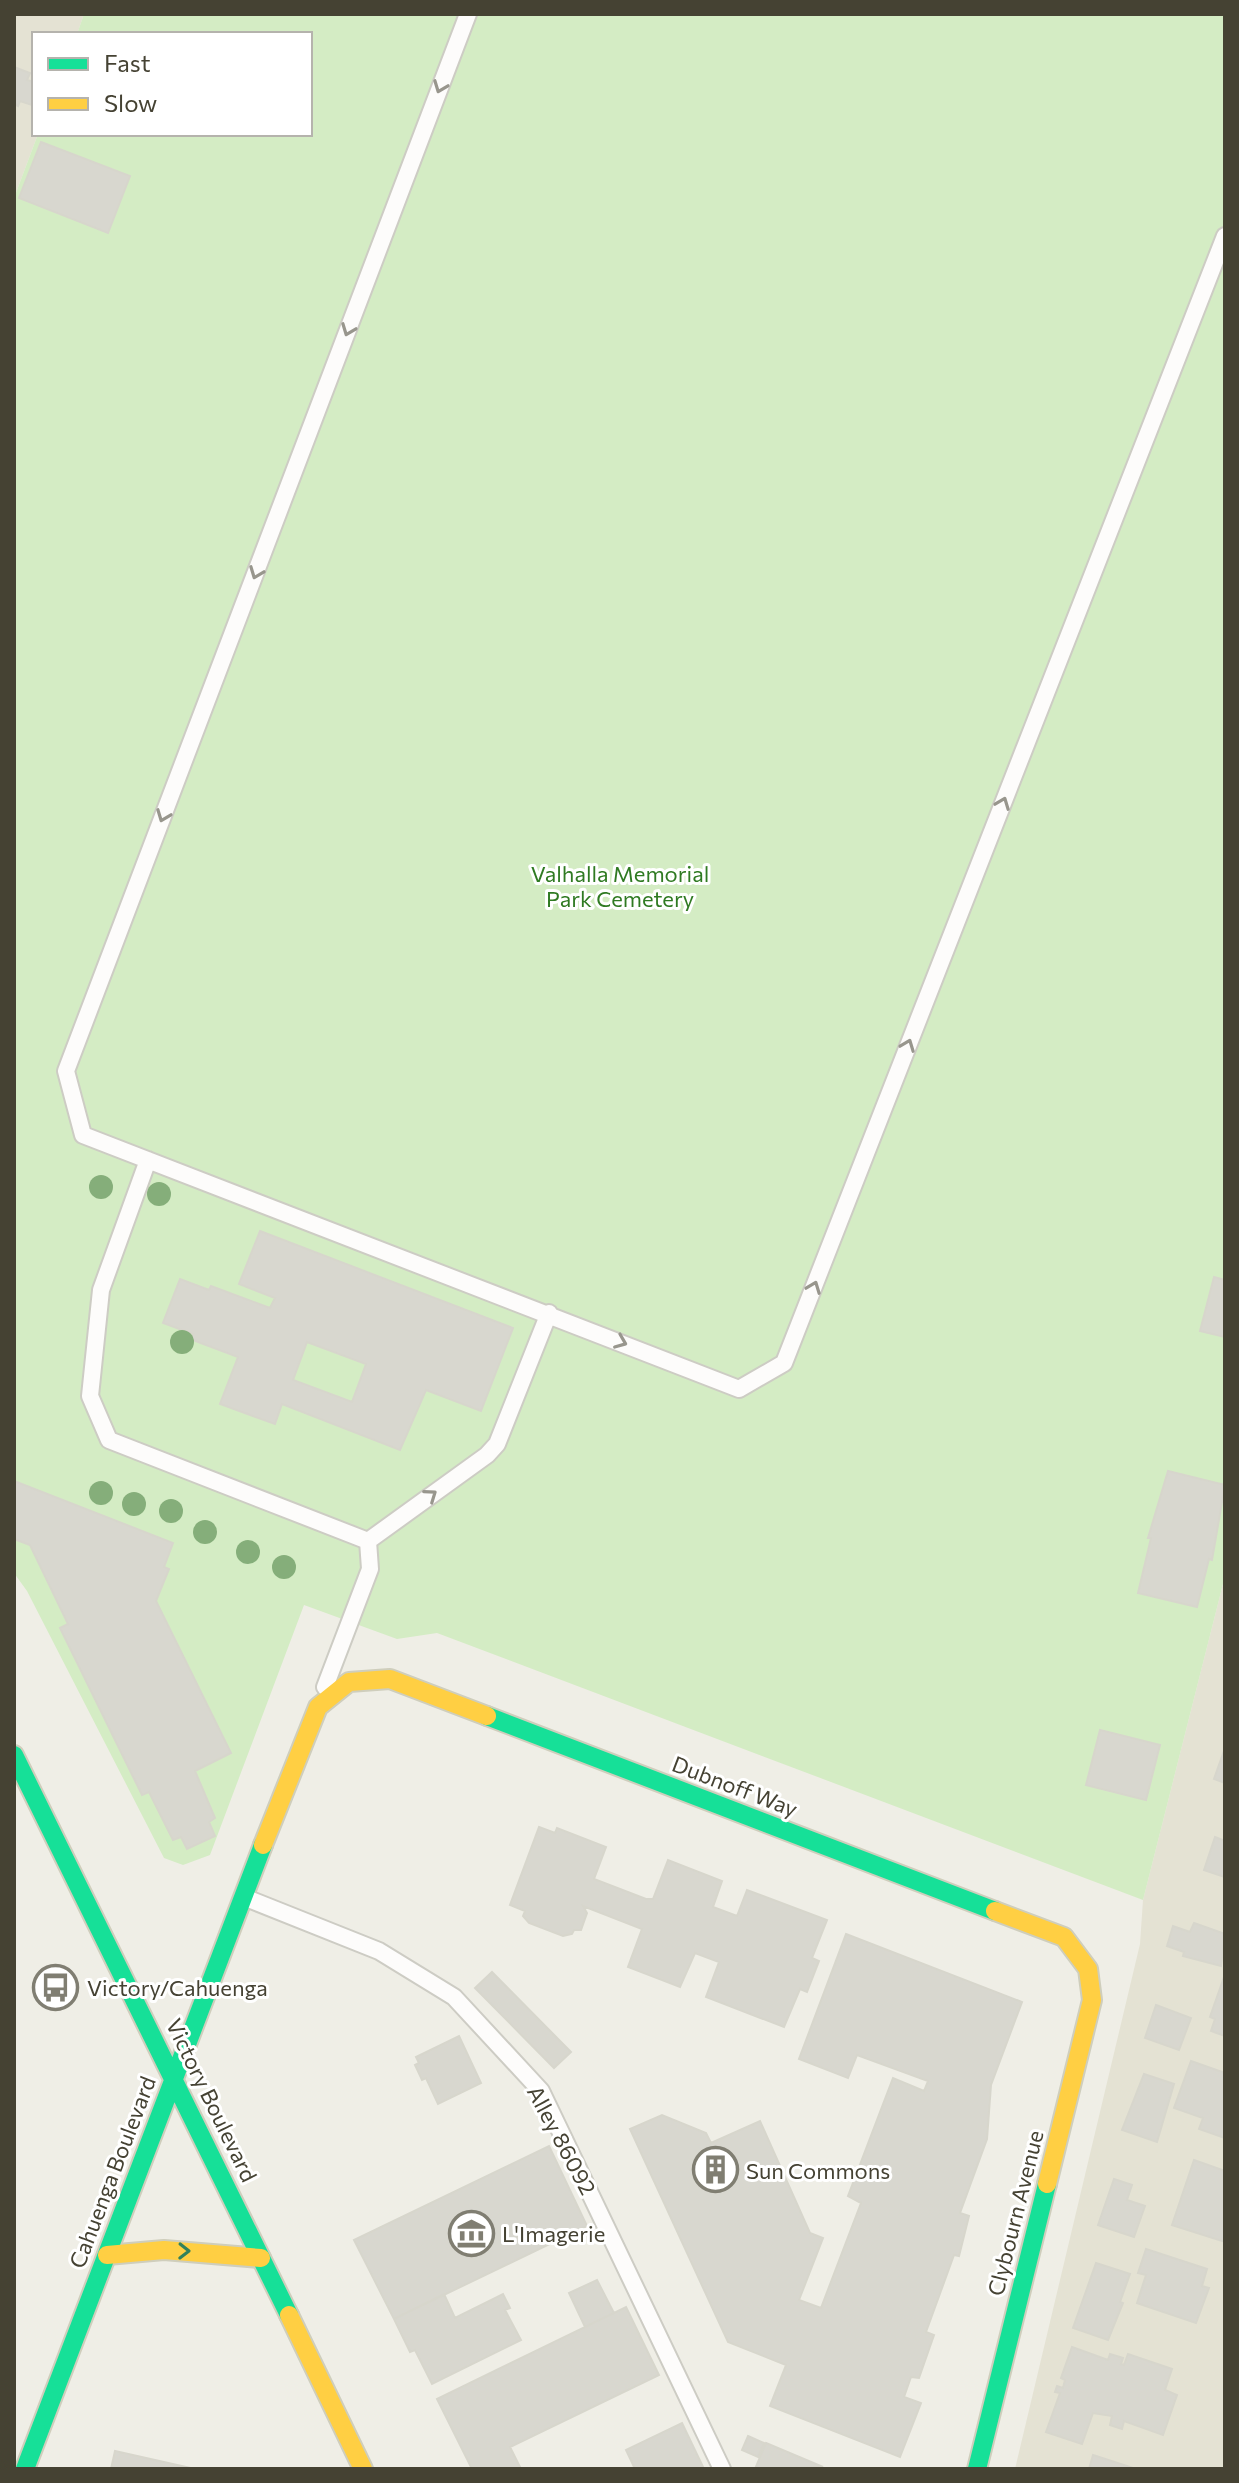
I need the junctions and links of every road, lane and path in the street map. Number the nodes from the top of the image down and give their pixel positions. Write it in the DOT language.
graph roads {
  1 [pos="468,14"];
  2 [pos="1225,236"];
  3 [pos="148,1160"];
  4 [pos="549,1313"];
  5 [pos="368,1541"];
  6 [pos="318,1707"];
  7 [pos="14,1755"];
  8 [pos="245,1898"];
  9 [pos="1088,1969"];
  10 [pos="174,2076"];
  11 [pos="107,2255"];
  12 [pos="261,2258"];
  13 [pos="33,2465"];
  14 [pos="363,2469"];
  15 [pos="722,2469"];
  16 [pos="977,2469"];
  1 -- 3 [label="lane, one-way"];
  4 -- 2 [label="lane, one-way"];
  3 -- 4 [label="lane"];
  3 -- 5 [label="lane"];
  5 -- 4 [label="lane, one-way"];
  5 -- 6 [label="lane"];
  6 -- 8 [label="street, Cahuenga Boulevard"];
  6 -- 9 [label="street, Dubnoff Way"];
  7 -- 10 [label="street, Victory Boulevard"];
  8 -- 10 [label="street, Cahuenga Boulevard"];
  8 -- 15 [label="lane, Alley 86092"];
  9 -- 16 [label="street, Clybourn Avenue"];
  10 -- 11 [label="street, Cahuenga Boulevard"];
  10 -- 12 [label="street, Victory Boulevard"];
  11 -- 12 [label="street, one-way"];
  11 -- 13 [label="street, Cahuenga Boulevard"];
  12 -- 14 [label="street, Victory Boulevard"];
}
